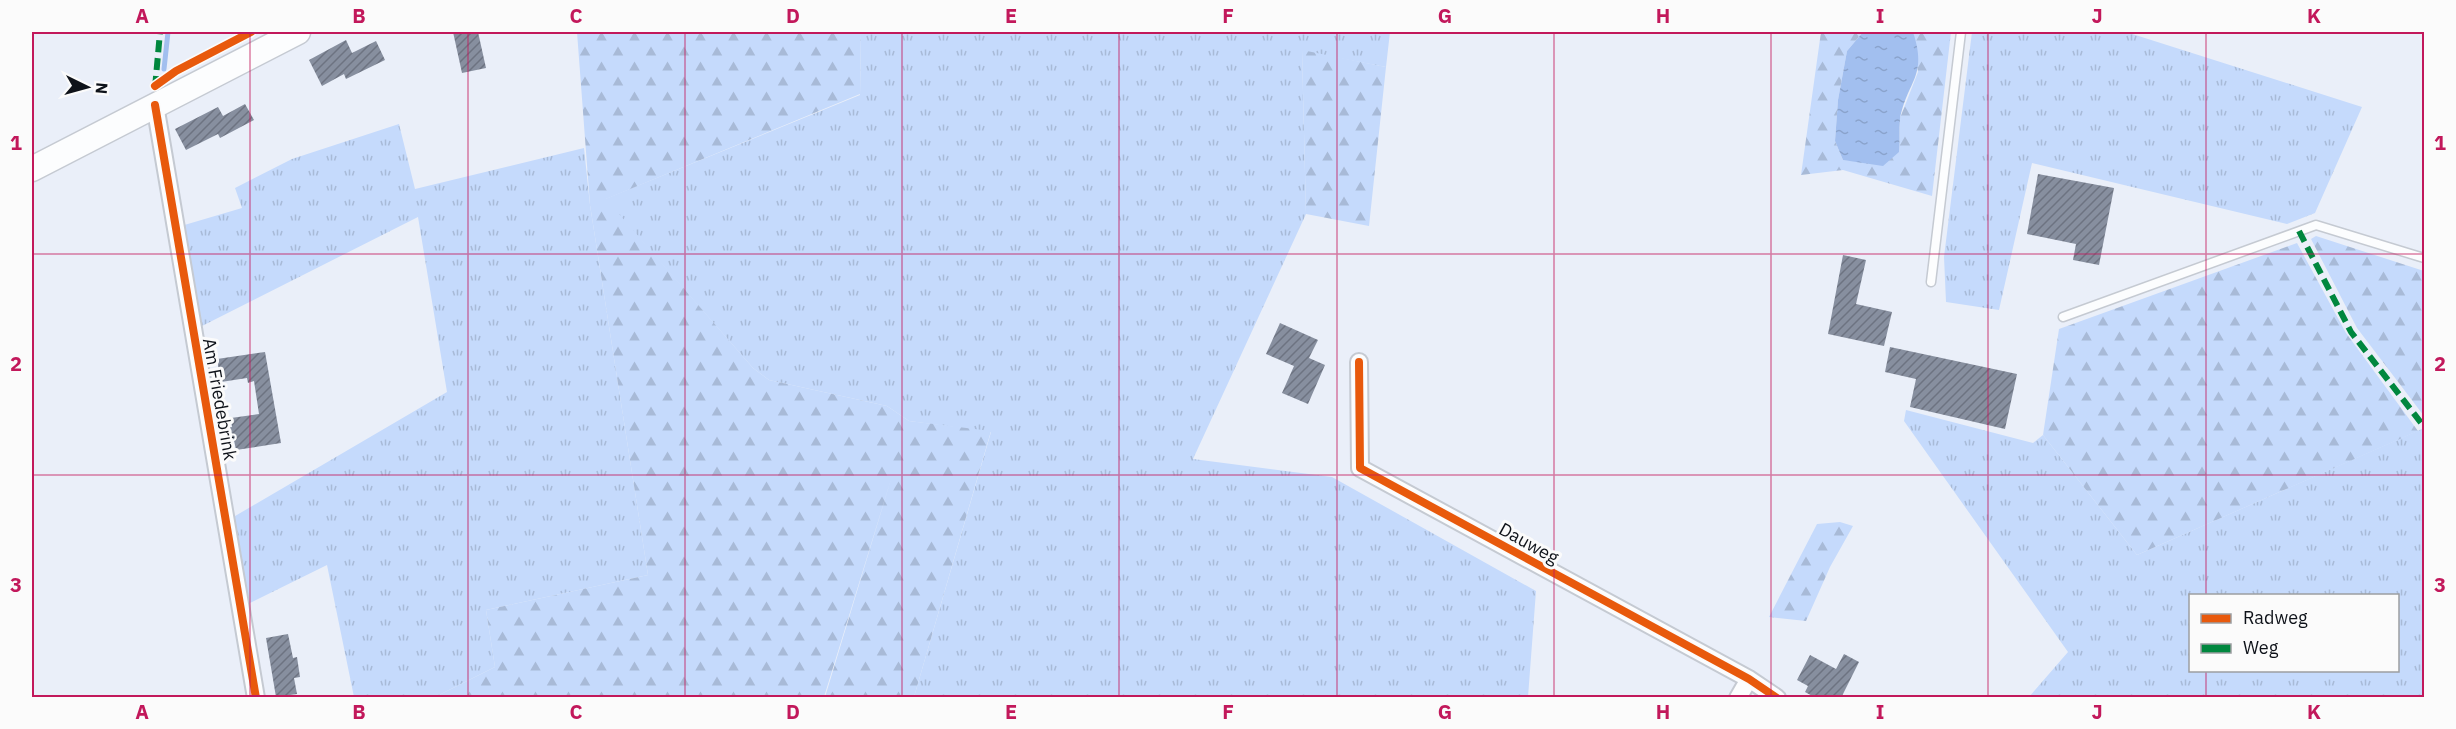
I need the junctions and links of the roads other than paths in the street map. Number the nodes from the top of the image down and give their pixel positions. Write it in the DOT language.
graph roads {
  1 [pos="298,32"];
  2 [pos="1960,32"];
  3 [pos="155,105"];
  4 [pos="32,169"];
  5 [pos="2424,258"];
  6 [pos="1931,282"];
  7 [pos="2063,317"];
  8 [pos="1359,362"];
  9 [pos="1749,680"];
  10 [pos="256,698"];
  11 [pos="1738,698"];
  12 [pos="1777,698"];
  1 -- 3 [label="street"];
  2 -- 6 [label="lane"];
  3 -- 4 [label="street"];
  3 -- 10 [label="street, Am Friedebrink"];
  5 -- 7 [label="lane"];
  8 -- 9 [label="street, Dauweg"];
  9 -- 11 [label="street"];
  9 -- 12 [label="street, Dauweg"];
}
